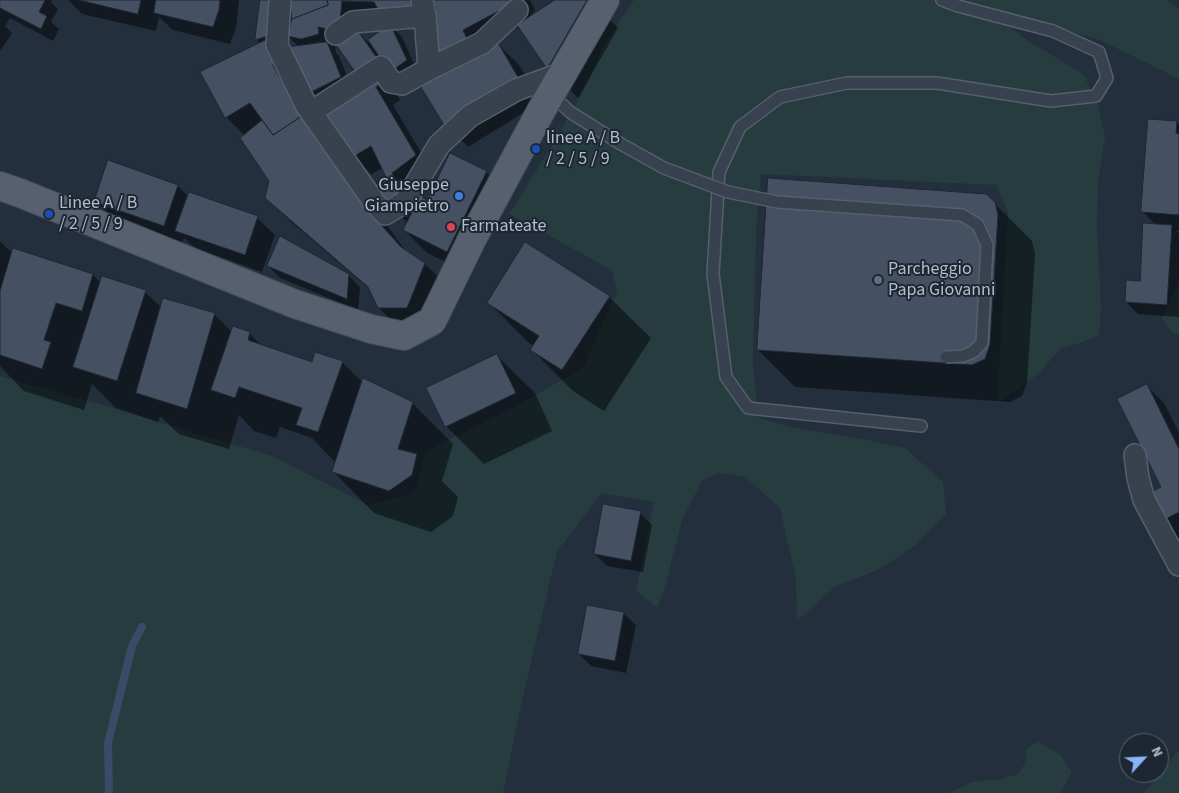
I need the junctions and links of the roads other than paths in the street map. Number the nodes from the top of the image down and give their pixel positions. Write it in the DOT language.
graph roads {
  1 [pos="280,0"];
  2 [pos="605,0"];
  3 [pos="942,0"];
  4 [pos="423,8"];
  5 [pos="517,10"];
  6 [pos="336,34"];
  7 [pos="429,69"];
  8 [pos="561,93"];
  9 [pos="312,112"];
  10 [pos="0,186"];
  11 [pos="946,358"];
  12 [pos="921,426"];
  13 [pos="1135,455"];
  14 [pos="1179,565"];
  1 -- 9 [label="street"];
  2 -- 8 [label="main road"];
  3 -- 12 [label="lane"];
  4 -- 6 [label="street"];
  4 -- 7 [label="street"];
  5 -- 7 [label="street"];
  7 -- 9 [label="street"];
  8 -- 9 [label="street"];
  8 -- 10 [label="main road"];
  8 -- 11 [label="lane, bridge"];
  13 -- 14 [label="street"];
}
